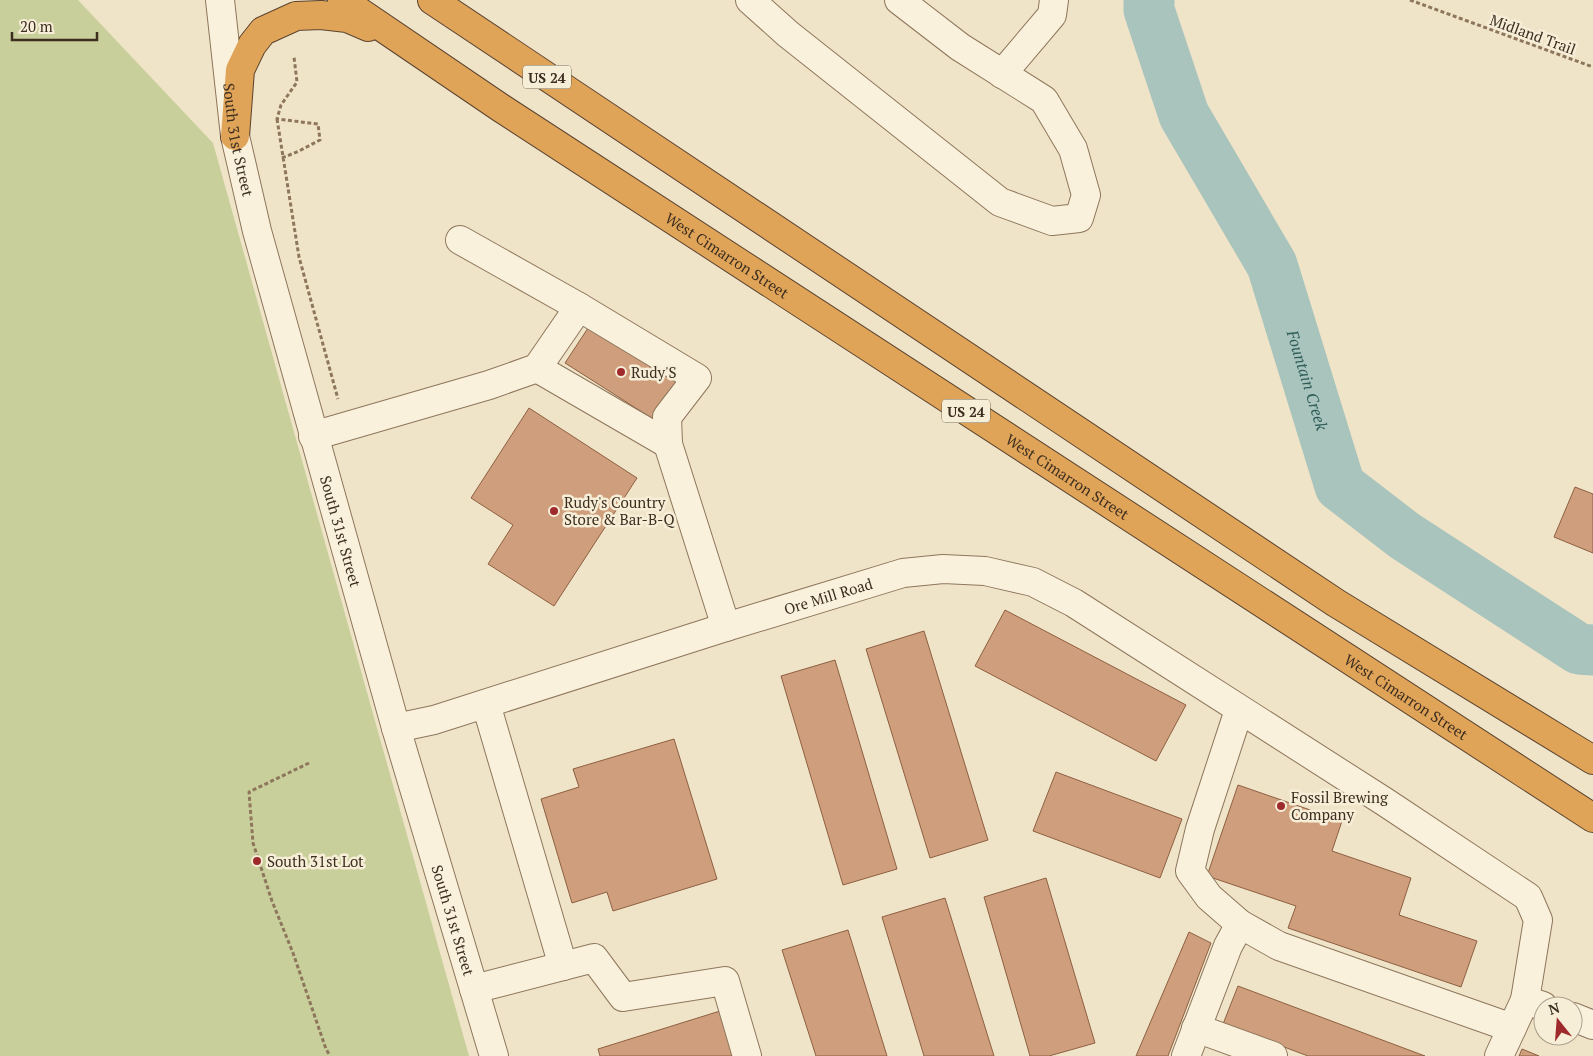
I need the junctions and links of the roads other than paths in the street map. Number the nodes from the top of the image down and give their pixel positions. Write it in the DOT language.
graph roads {
  1 [pos="220,0"];
  2 [pos="342,0"];
  3 [pos="432,0"];
  4 [pos="448,0"];
  5 [pos="750,0"];
  6 [pos="899,0"];
  7 [pos="1054,0"];
  8 [pos="480,32"];
  9 [pos="403,41"];
  10 [pos="1002,74"];
  11 [pos="235,136"];
  12 [pos="460,240"];
  13 [pos="579,307"];
  14 [pos="537,368"];
  15 [pos="313,436"];
  16 [pos="668,444"];
  17 [pos="726,627"];
  18 [pos="486,704"];
  19 [pos="1239,710"];
  20 [pos="396,728"];
  21 [pos="1593,760"];
  22 [pos="1593,818"];
  23 [pos="1240,924"];
  24 [pos="563,966"];
  25 [pos="474,989"];
  26 [pos="1534,996"];
  27 [pos="1533,1004"];
  28 [pos="1196,1028"];
  29 [pos="1512,1028"];
  30 [pos="494,1056"];
  31 [pos="748,1056"];
  32 [pos="1186,1056"];
  33 [pos="1273,1056"];
  34 [pos="1499,1056"];
  1 -- 11 [label="street, South 31st Street"];
  2 -- 9 [label="highway, West Cimarron Street / US 24"];
  3 -- 8 [label="highway, US 24"];
  4 -- 8 [label="highway"];
  5 -- 10 [label="street"];
  6 -- 10 [label="street"];
  7 -- 10 [label="street"];
  8 -- 21 [label="highway, US 24"];
  9 -- 11 [label="highway"];
  9 -- 22 [label="highway, West Cimarron Street / US 24"];
  11 -- 15 [label="street, South 31st Street"];
  12 -- 13 [label="street"];
  13 -- 14 [label="street"];
  13 -- 16 [label="street"];
  14 -- 15 [label="street"];
  14 -- 16 [label="street"];
  15 -- 20 [label="street, South 31st Street"];
  16 -- 17 [label="street"];
  17 -- 18 [label="street, Ore Mill Road"];
  17 -- 19 [label="street, Ore Mill Road"];
  18 -- 20 [label="street, Ore Mill Road"];
  18 -- 24 [label="street"];
  19 -- 23 [label="street"];
  19 -- 26 [label="street, Ore Mill Road"];
  20 -- 25 [label="street, South 31st Street"];
  23 -- 28 [label="street"];
  23 -- 29 [label="street"];
  24 -- 25 [label="street"];
  24 -- 31 [label="street"];
  25 -- 30 [label="street, South 31st Street"];
  27 -- 29 [label="street, Ore Mill Road"];
  28 -- 32 [label="street"];
  28 -- 33 [label="street"];
  29 -- 34 [label="street, Ore Mill Road"];
}
